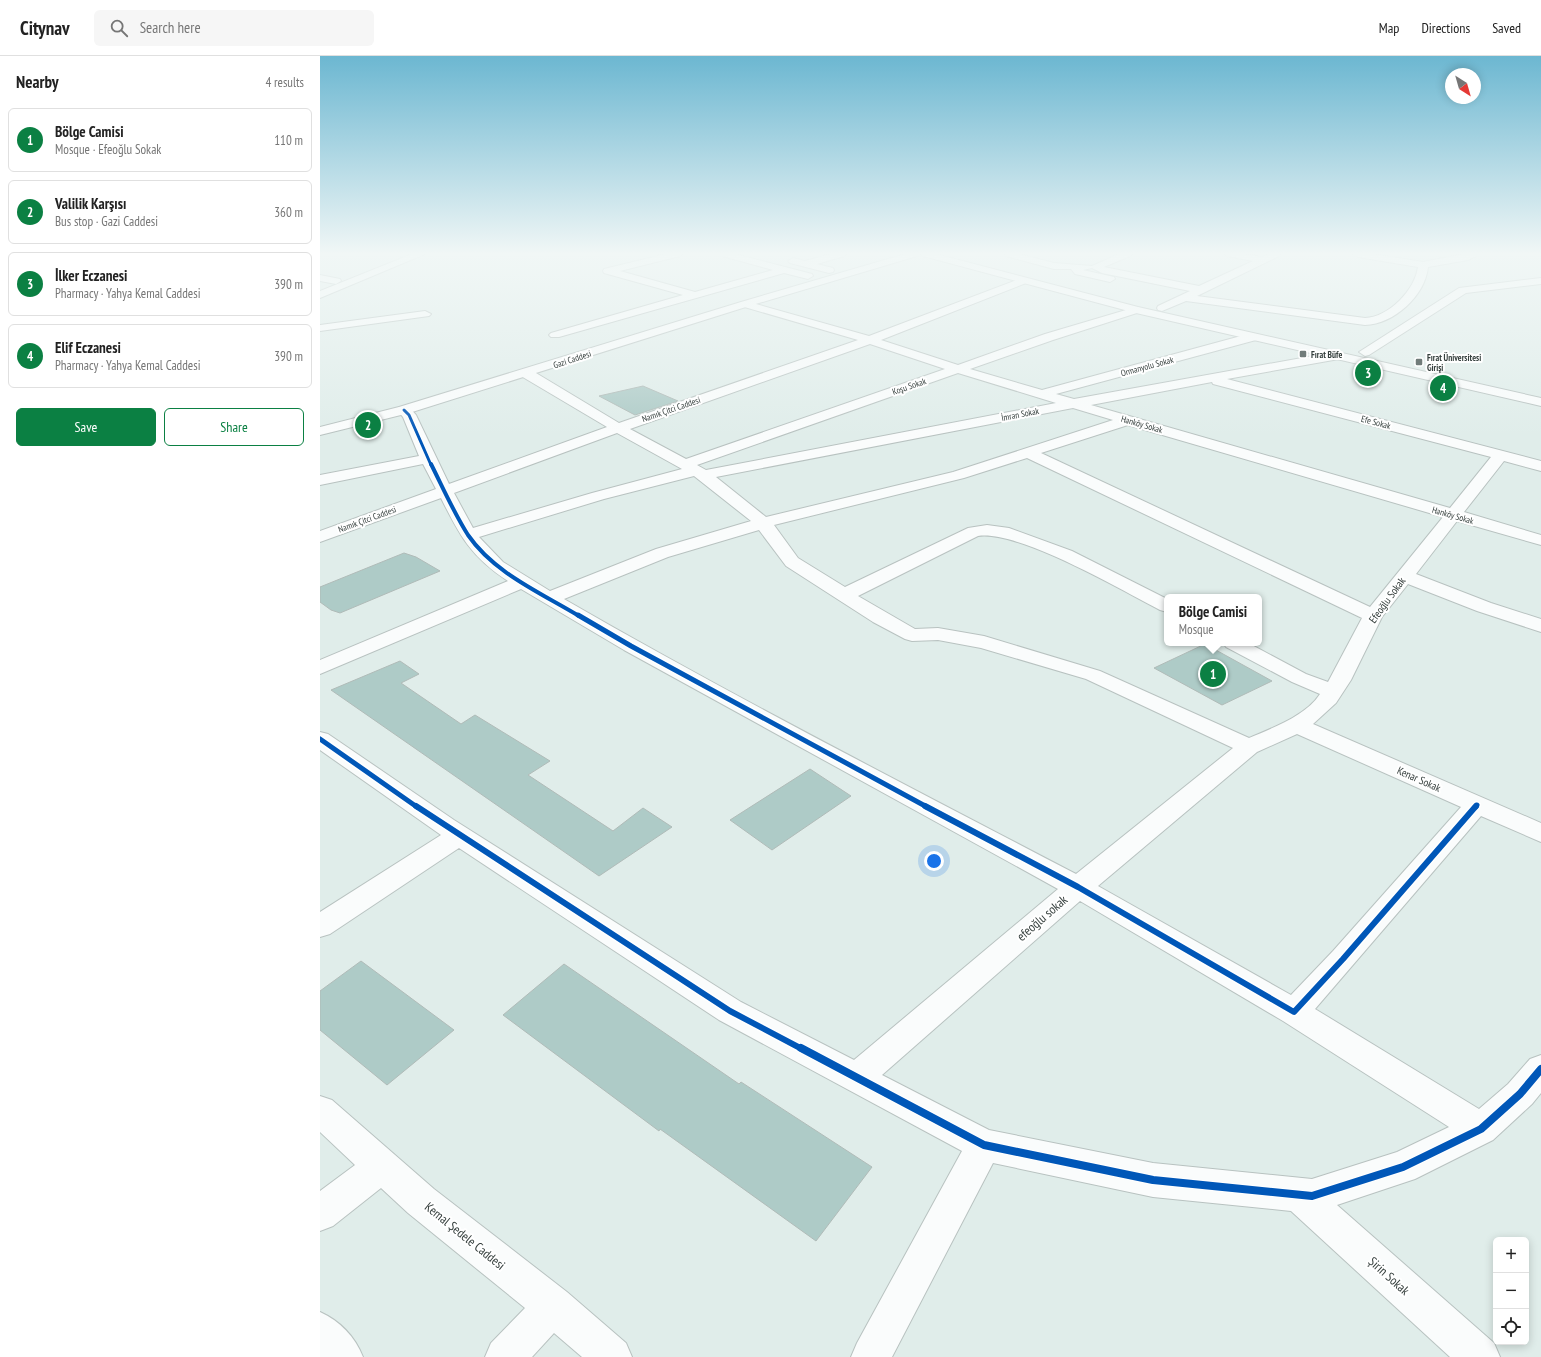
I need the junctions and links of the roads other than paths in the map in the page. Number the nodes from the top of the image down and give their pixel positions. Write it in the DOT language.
graph roads {
  1 [pos="420,315"];
  2 [pos="625,315"];
  3 [pos="683,315"];
  4 [pos="711,315"];
  5 [pos="782,315"];
  6 [pos="935,315"];
  7 [pos="1122,315"];
  8 [pos="1156,315"];
  9 [pos="1193,315"];
  10 [pos="1312,315"];
  11 [pos="1384,315"];
  12 [pos="1424,315"];
  13 [pos="320,328"];
  14 [pos="555,335"];
  15 [pos="1252,337"];
  16 [pos="870,340"];
  17 [pos="1365,352"];
  18 [pos="1335,356"];
  19 [pos="958,369"];
  20 [pos="526,373"];
  21 [pos="1211,379"];
  22 [pos="1042,394"];
  23 [pos="1541,394"];
  24 [pos="1541,402"];
  25 [pos="1075,404"];
  26 [pos="404,410"];
  27 [pos="1128,420"];
  28 [pos="320,421"];
  29 [pos="618,428"];
  30 [pos="320,431"];
  31 [pos="1029,453"];
  32 [pos="1501,455"];
  33 [pos="428,460"];
  34 [pos="1541,466"];
  35 [pos="694,470"];
  36 [pos="320,480"];
  37 [pos="445,491"];
  38 [pos="1453,515"];
  39 [pos="763,523"];
  40 [pos="468,535"];
  41 [pos="320,536"];
  42 [pos="1541,540"];
  43 [pos="1404,576"];
  44 [pos="522,582"];
  45 [pos="844,595"];
  46 [pos="549,598"];
  47 [pos="1164,604"];
  48 [pos="1372,616"];
  49 [pos="1541,626"];
  50 [pos="1239,646"];
  51 [pos="320,668"];
  52 [pos="1333,691"];
  53 [pos="1297,725"];
  54 [pos="320,738"];
  55 [pos="1249,746"];
  56 [pos="1477,805"];
  57 [pos="1541,833"];
  58 [pos="460,836"];
  59 [pos="1078,887"];
  60 [pos="320,926"];
  61 [pos="1294,1012"];
  62 [pos="1541,1069"];
  63 [pos="856,1078"];
  64 [pos="320,1111"];
  65 [pos="1481,1129"];
  66 [pos="984,1145"];
  67 [pos="382,1166"];
  68 [pos="1298,1194"];
  69 [pos="320,1213"];
  70 [pos="553,1306"];
  71 [pos="320,1332"];
  72 [pos="344,1357"];
  73 [pos="505,1357"];
  74 [pos="612,1357"];
  75 [pos="871,1357"];
  76 [pos="1480,1357"];
  1 -- 13 [label="street"];
  2 -- 14 [label="street"];
  3 -- 28 [label="street, Gazi Caddesi"];
  4 -- 20 [label="street, Gazi Caddesi"];
  5 -- 16 [label="street, Hanköy Sokak"];
  6 -- 16 [label="street, Namık Çitci Caddesi"];
  7 -- 19 [label="street, Koşu Sokak"];
  8 -- 15 [label="street"];
  9 -- 17 [label="street"];
  10 -- 11 [label="street"];
  12 -- 17 [label="street"];
  15 -- 18 [label="street"];
  15 -- 22 [label="street, Ormanyolu Sokak"];
  16 -- 19 [label="street, Hanköy Sokak"];
  16 -- 29 [label="street, Namık Çitci Caddesi"];
  17 -- 23 [label="street"];
  18 -- 21 [label="street, İmran Sokak"];
  18 -- 24 [label="street"];
  19 -- 22 [label="street, Hanköy Sokak"];
  19 -- 35 [label="street, Koşu Sokak"];
  20 -- 26 [label="street, Gazi Caddesi"];
  20 -- 29 [label="street"];
  21 -- 25 [label="street, İmran Sokak"];
  21 -- 32 [label="street, Efe Sokak"];
  22 -- 25 [label="street, Hanköy Sokak"];
  25 -- 27 [label="street, Hanköy Sokak"];
  25 -- 35 [label="street, İmran Sokak"];
  26 -- 30 [label="street, Gazi Caddesi"];
  26 -- 33 [label="street"];
  27 -- 31 [label="street"];
  27 -- 38 [label="street, Hanköy Sokak"];
  29 -- 35 [label="street"];
  29 -- 37 [label="street, Namık Çitci Caddesi"];
  31 -- 39 [label="street"];
  31 -- 48 [label="street"];
  32 -- 34 [label="street, Efe Sokak"];
  32 -- 38 [label="street, Efeoğlu Sokak"];
  33 -- 36 [label="street"];
  33 -- 37 [label="street"];
  35 -- 39 [label="street"];
  35 -- 40 [label="street"];
  37 -- 40 [label="street"];
  37 -- 41 [label="street, Namık Çitci Caddesi"];
  38 -- 42 [label="street, Hanköy Sokak"];
  38 -- 43 [label="street, Efeoğlu Sokak"];
  39 -- 45 [label="street"];
  39 -- 46 [label="street"];
  40 -- 44 [label="street"];
  43 -- 48 [label="street, Efeoğlu Sokak"];
  43 -- 49 [label="street"];
  44 -- 46 [label="street"];
  44 -- 51 [label="street"];
  45 -- 47 [label="street"];
  45 -- 55 [label="street"];
  46 -- 59 [label="street"];
  48 -- 52 [label="street, Efeoğlu Sokak"];
  50 -- 52 [label="street"];
  52 -- 53 [label="street, Efeoğlu Sokak"];
  53 -- 55 [label="street, Efeoğlu Sokak"];
  53 -- 56 [label="street, Kenar Sokak"];
  54 -- 58 [label="street"];
  55 -- 59 [label="street, efeoğlu sokak"];
  56 -- 57 [label="street, Kenar Sokak"];
  56 -- 61 [label="street"];
  58 -- 60 [label="street"];
  58 -- 63 [label="street"];
  59 -- 61 [label="street"];
  59 -- 63 [label="street, efeoğlu sokak"];
  61 -- 65 [label="street"];
  62 -- 65 [label="street"];
  63 -- 66 [label="street"];
  64 -- 67 [label="street, Kemal Şedele Caddesi"];
  65 -- 68 [label="street"];
  66 -- 68 [label="street"];
  66 -- 75 [label="street"];
  67 -- 69 [label="street"];
  67 -- 70 [label="street, Kemal Şedele Caddesi"];
  68 -- 76 [label="street, Şirin Sokak"];
  70 -- 73 [label="street"];
  70 -- 74 [label="street, Kemal Şedele Caddesi"];
  71 -- 72 [label="street"];
}
